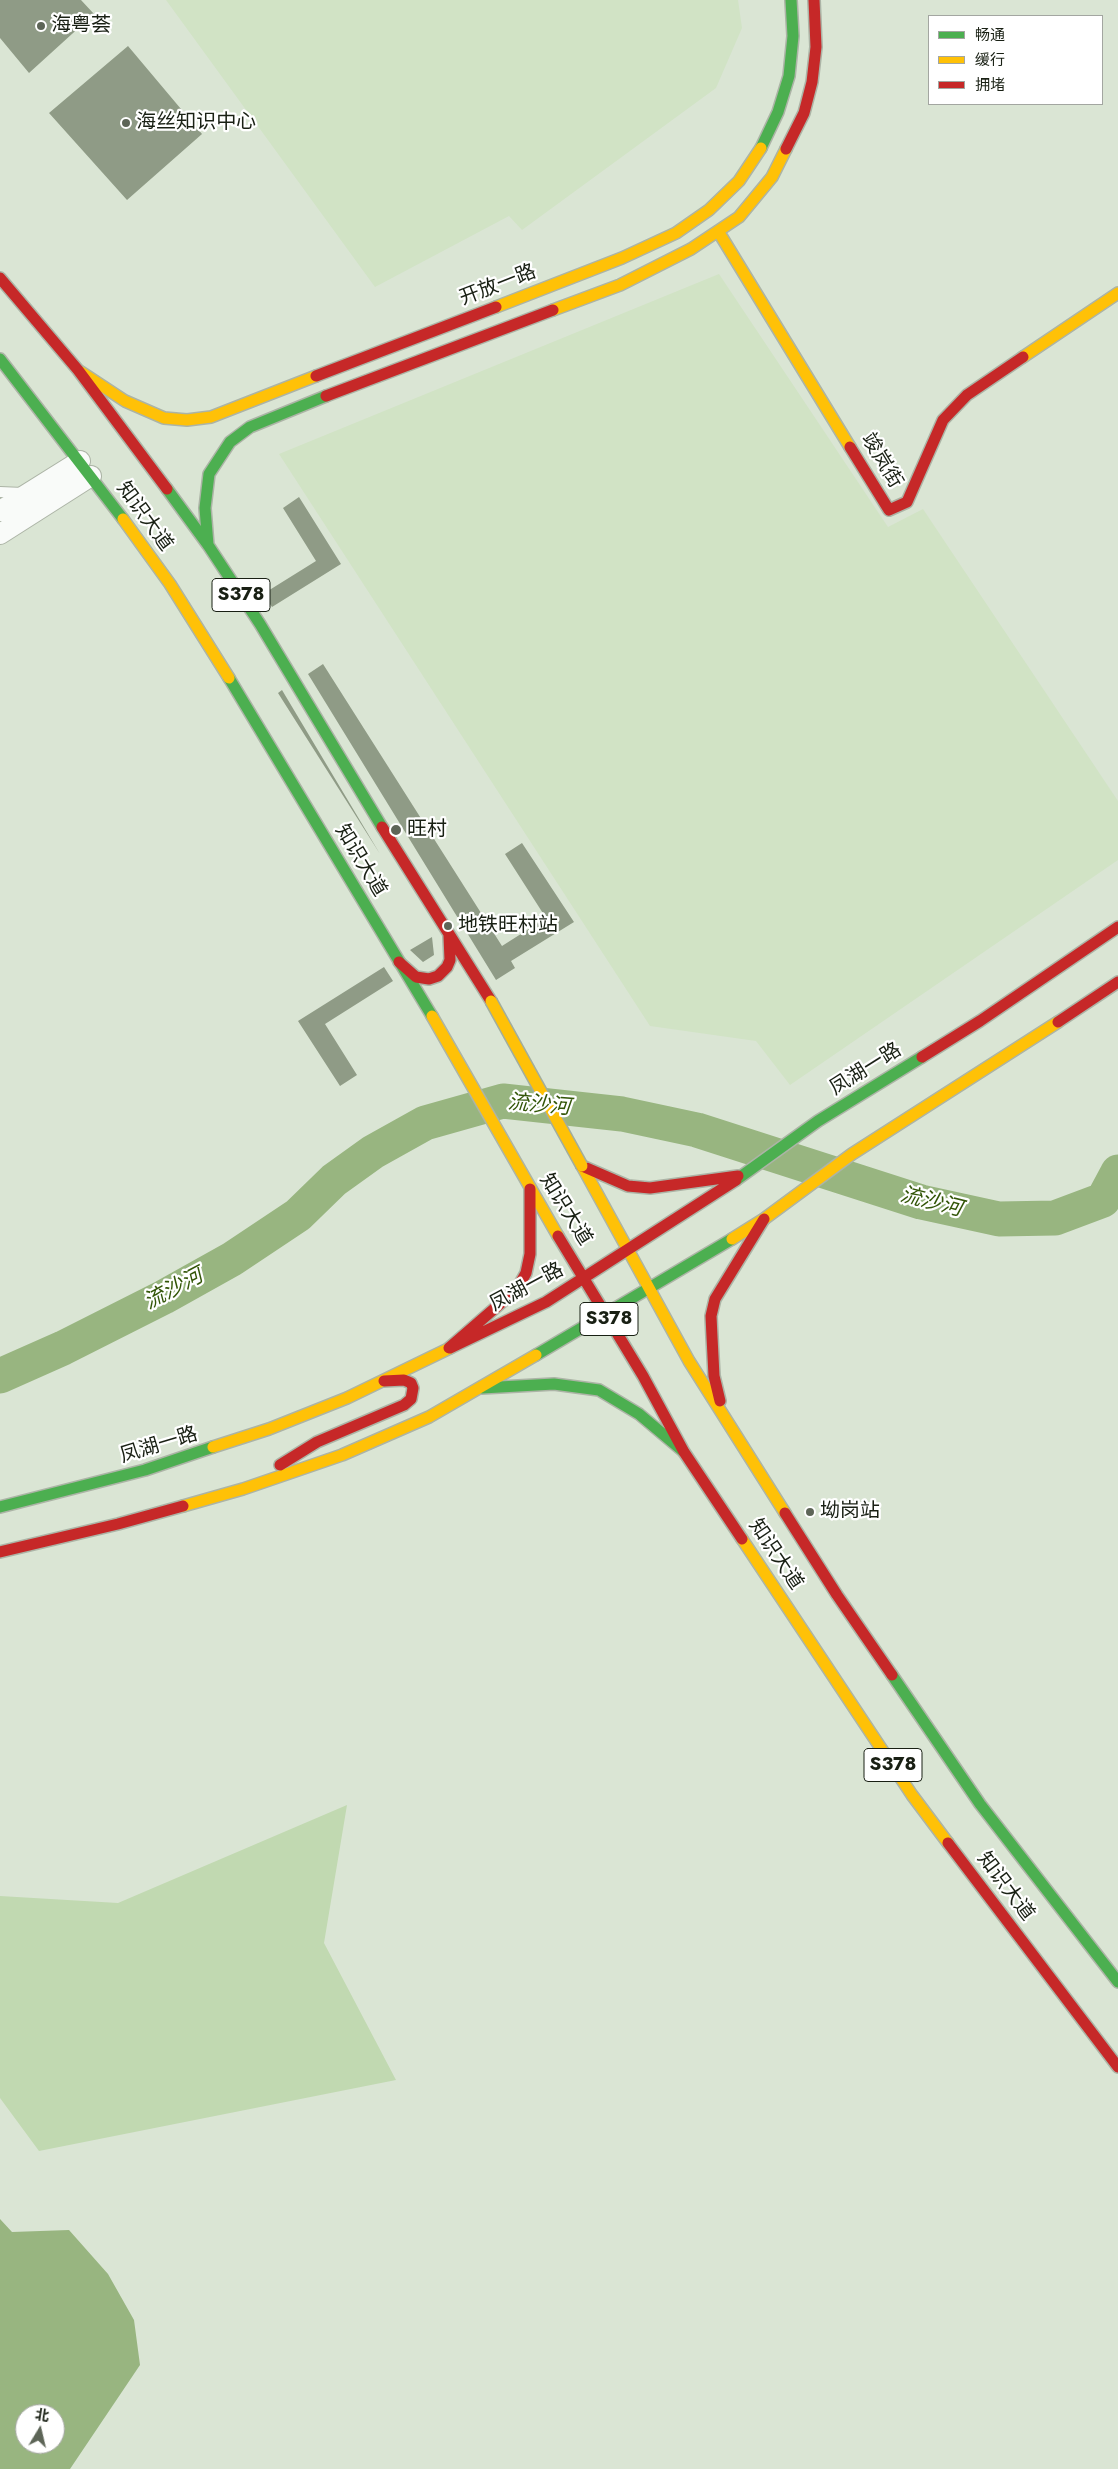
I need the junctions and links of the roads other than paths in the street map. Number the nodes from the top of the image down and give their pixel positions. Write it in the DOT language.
graph roads {
  1 [pos="791,0"];
  2 [pos="814,0"];
  3 [pos="718,230"];
  4 [pos="0,278"];
  5 [pos="1118,293"];
  6 [pos="0,359"];
  7 [pos="78,370"];
  8 [pos="85,469"];
  9 [pos="0,492"];
  10 [pos="29,493"];
  11 [pos="0,511"];
  12 [pos="0,534"];
  13 [pos="208,545"];
  14 [pos="1118,927"];
  15 [pos="449,936"];
  16 [pos="399,962"];
  17 [pos="1118,982"];
  18 [pos="582,1166"];
  19 [pos="742,1175"];
  20 [pos="530,1189"];
  21 [pos="764,1219"];
  22 [pos="629,1251"];
  23 [pos="585,1279"];
  24 [pos="651,1289"];
  25 [pos="606,1315"];
  26 [pos="449,1348"];
  27 [pos="384,1380"];
  28 [pos="478,1388"];
  29 [pos="722,1413"];
  30 [pos="684,1452"];
  31 [pos="243,1489"];
  32 [pos="0,1507"];
  33 [pos="0,1552"];
  34 [pos="1118,1982"];
  35 [pos="1118,2067"];
  1 -- 7 [label="street, 开放一路"];
  2 -- 3 [label="street, 开放一路"];
  3 -- 5 [label="street, 竣岚街"];
  3 -- 13 [label="street, 开放一路"];
  4 -- 7 [label="street, 知识大道 / S378"];
  6 -- 8 [label="street, 知识大道 / S378"];
  7 -- 13 [label="street, 知识大道 / S378"];
  8 -- 10 [label="street"];
  8 -- 12 [label="street"];
  8 -- 16 [label="street, 知识大道 / S378"];
  9 -- 10 [label="lane"];
  10 -- 11 [label="street"];
  13 -- 15 [label="street, 知识大道 / S378"];
  14 -- 19 [label="street, 凤湖一路"];
  15 -- 16 [label="street"];
  15 -- 18 [label="street, 知识大道 / S378, bridge"];
  16 -- 20 [label="street, 知识大道 / S378"];
  17 -- 21 [label="street"];
  18 -- 19 [label="street"];
  18 -- 22 [label="street, 知识大道 / S378"];
  19 -- 22 [label="street, 凤湖一路"];
  20 -- 23 [label="street, 知识大道 / S378"];
  20 -- 26 [label="street"];
  21 -- 24 [label="street"];
  21 -- 29 [label="street"];
  22 -- 23 [label="street, 凤湖一路"];
  22 -- 24 [label="street, 知识大道 / S378"];
  23 -- 25 [label="street, 知识大道 / S378"];
  23 -- 26 [label="street, 凤湖一路"];
  24 -- 25 [label="street"];
  24 -- 29 [label="street, 知识大道 / S378"];
  25 -- 28 [label="street"];
  25 -- 30 [label="street, 知识大道 / S378"];
  26 -- 27 [label="street, 凤湖一路"];
  27 -- 31 [label="street"];
  27 -- 32 [label="street, 凤湖一路"];
  28 -- 30 [label="street"];
  28 -- 31 [label="street"];
  29 -- 34 [label="street, 知识大道 / S378"];
  30 -- 35 [label="street, 知识大道 / S378"];
  31 -- 33 [label="street"];
}
